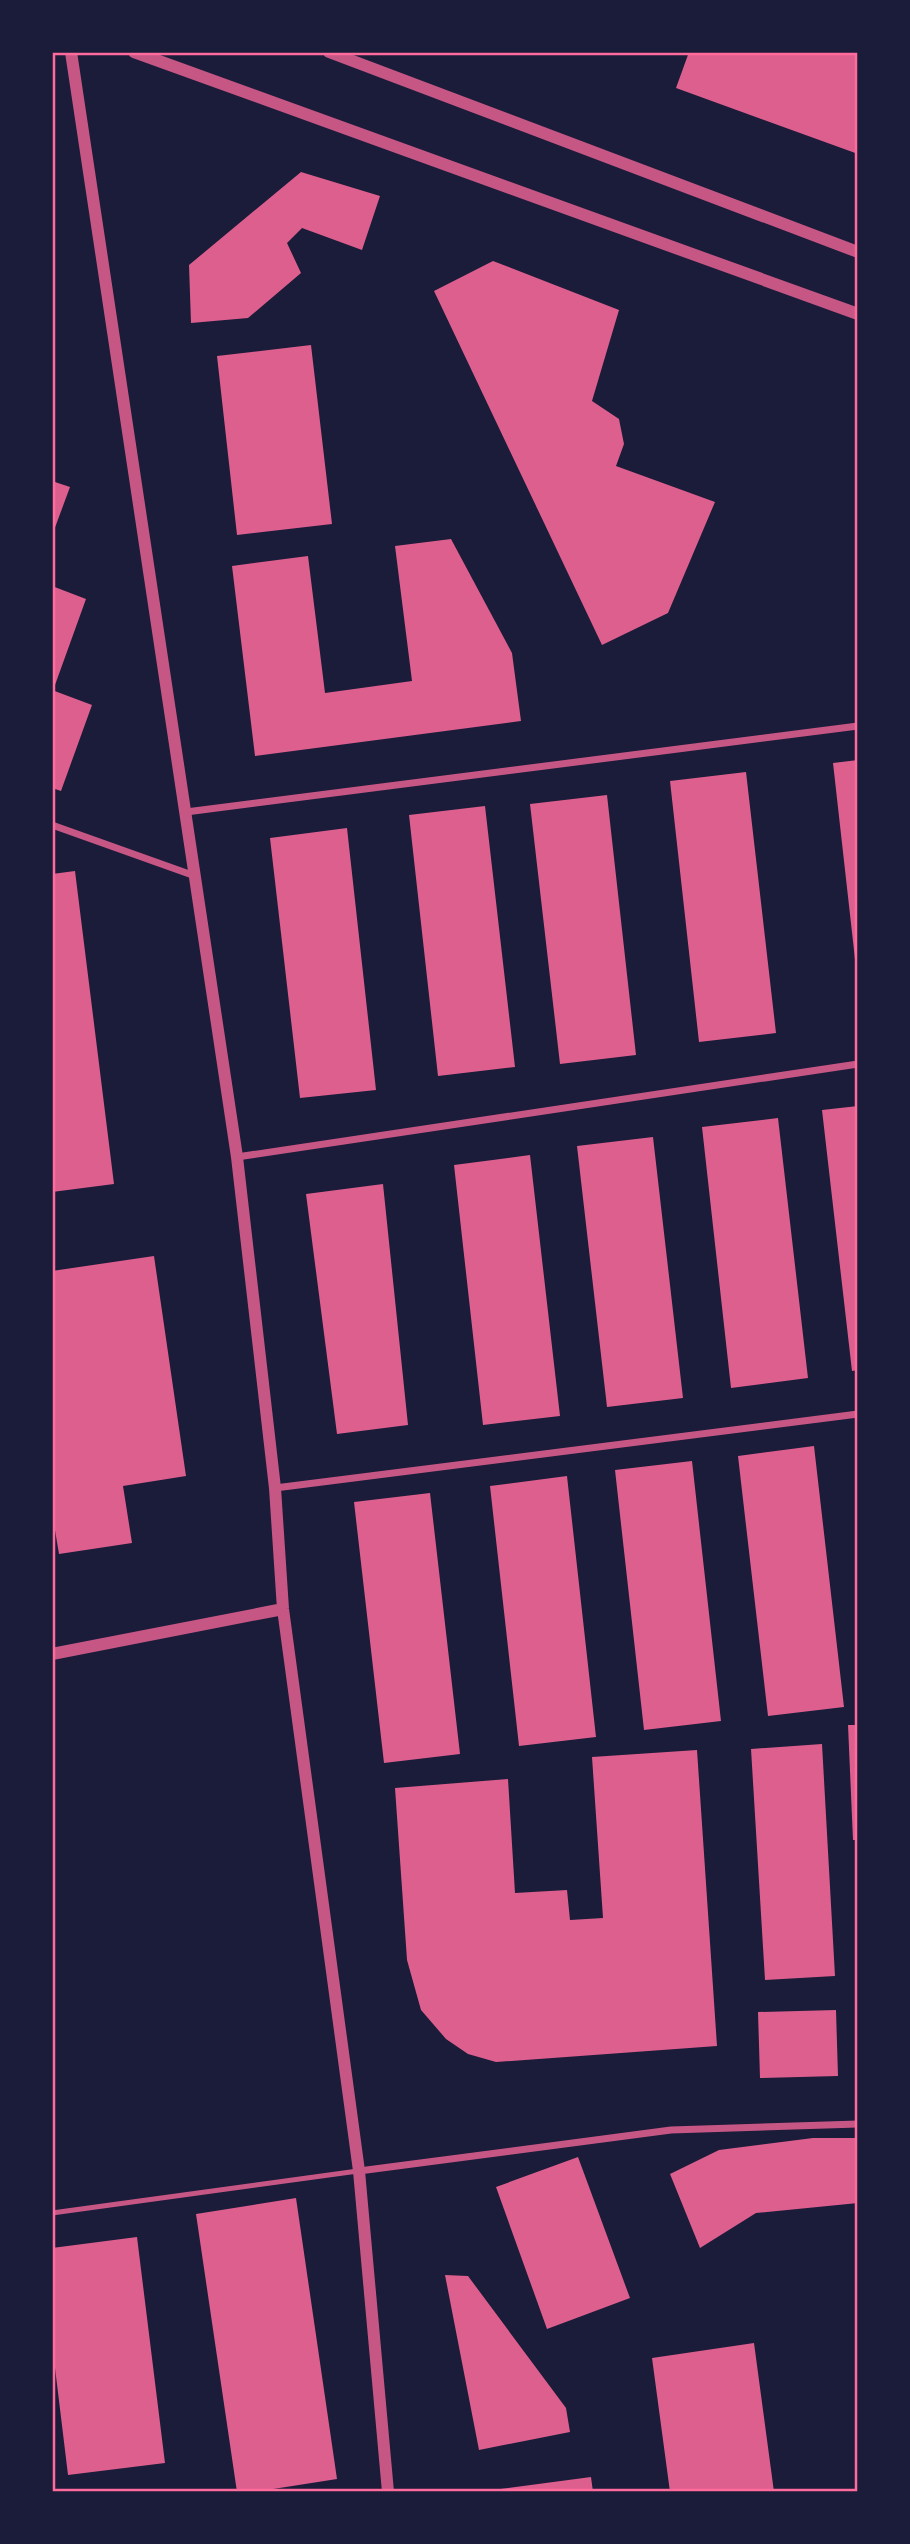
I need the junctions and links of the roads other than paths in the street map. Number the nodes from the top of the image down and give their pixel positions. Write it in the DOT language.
graph roads {
  1 [pos="71,52"];
  2 [pos="134,52"];
  3 [pos="329,52"];
  4 [pos="858,252"];
  5 [pos="858,314"];
  6 [pos="858,726"];
  7 [pos="186,812"];
  8 [pos="52,825"];
  9 [pos="195,876"];
  10 [pos="858,1064"];
  11 [pos="237,1157"];
  12 [pos="858,1414"];
  13 [pos="275,1488"];
  14 [pos="283,1609"];
  15 [pos="52,1654"];
  16 [pos="858,2124"];
  17 [pos="359,2171"];
  18 [pos="52,2213"];
  19 [pos="388,2491"];
  1 -- 7 [label="street"];
  2 -- 5 [label="street"];
  3 -- 4 [label="street"];
  6 -- 7 [label="street"];
  7 -- 9 [label="street"];
  8 -- 9 [label="street"];
  9 -- 11 [label="street"];
  10 -- 11 [label="street"];
  11 -- 13 [label="street"];
  12 -- 13 [label="street"];
  13 -- 14 [label="street"];
  14 -- 15 [label="street"];
  14 -- 17 [label="street"];
  16 -- 17 [label="street"];
  17 -- 18 [label="lane"];
  17 -- 19 [label="street"];
}
